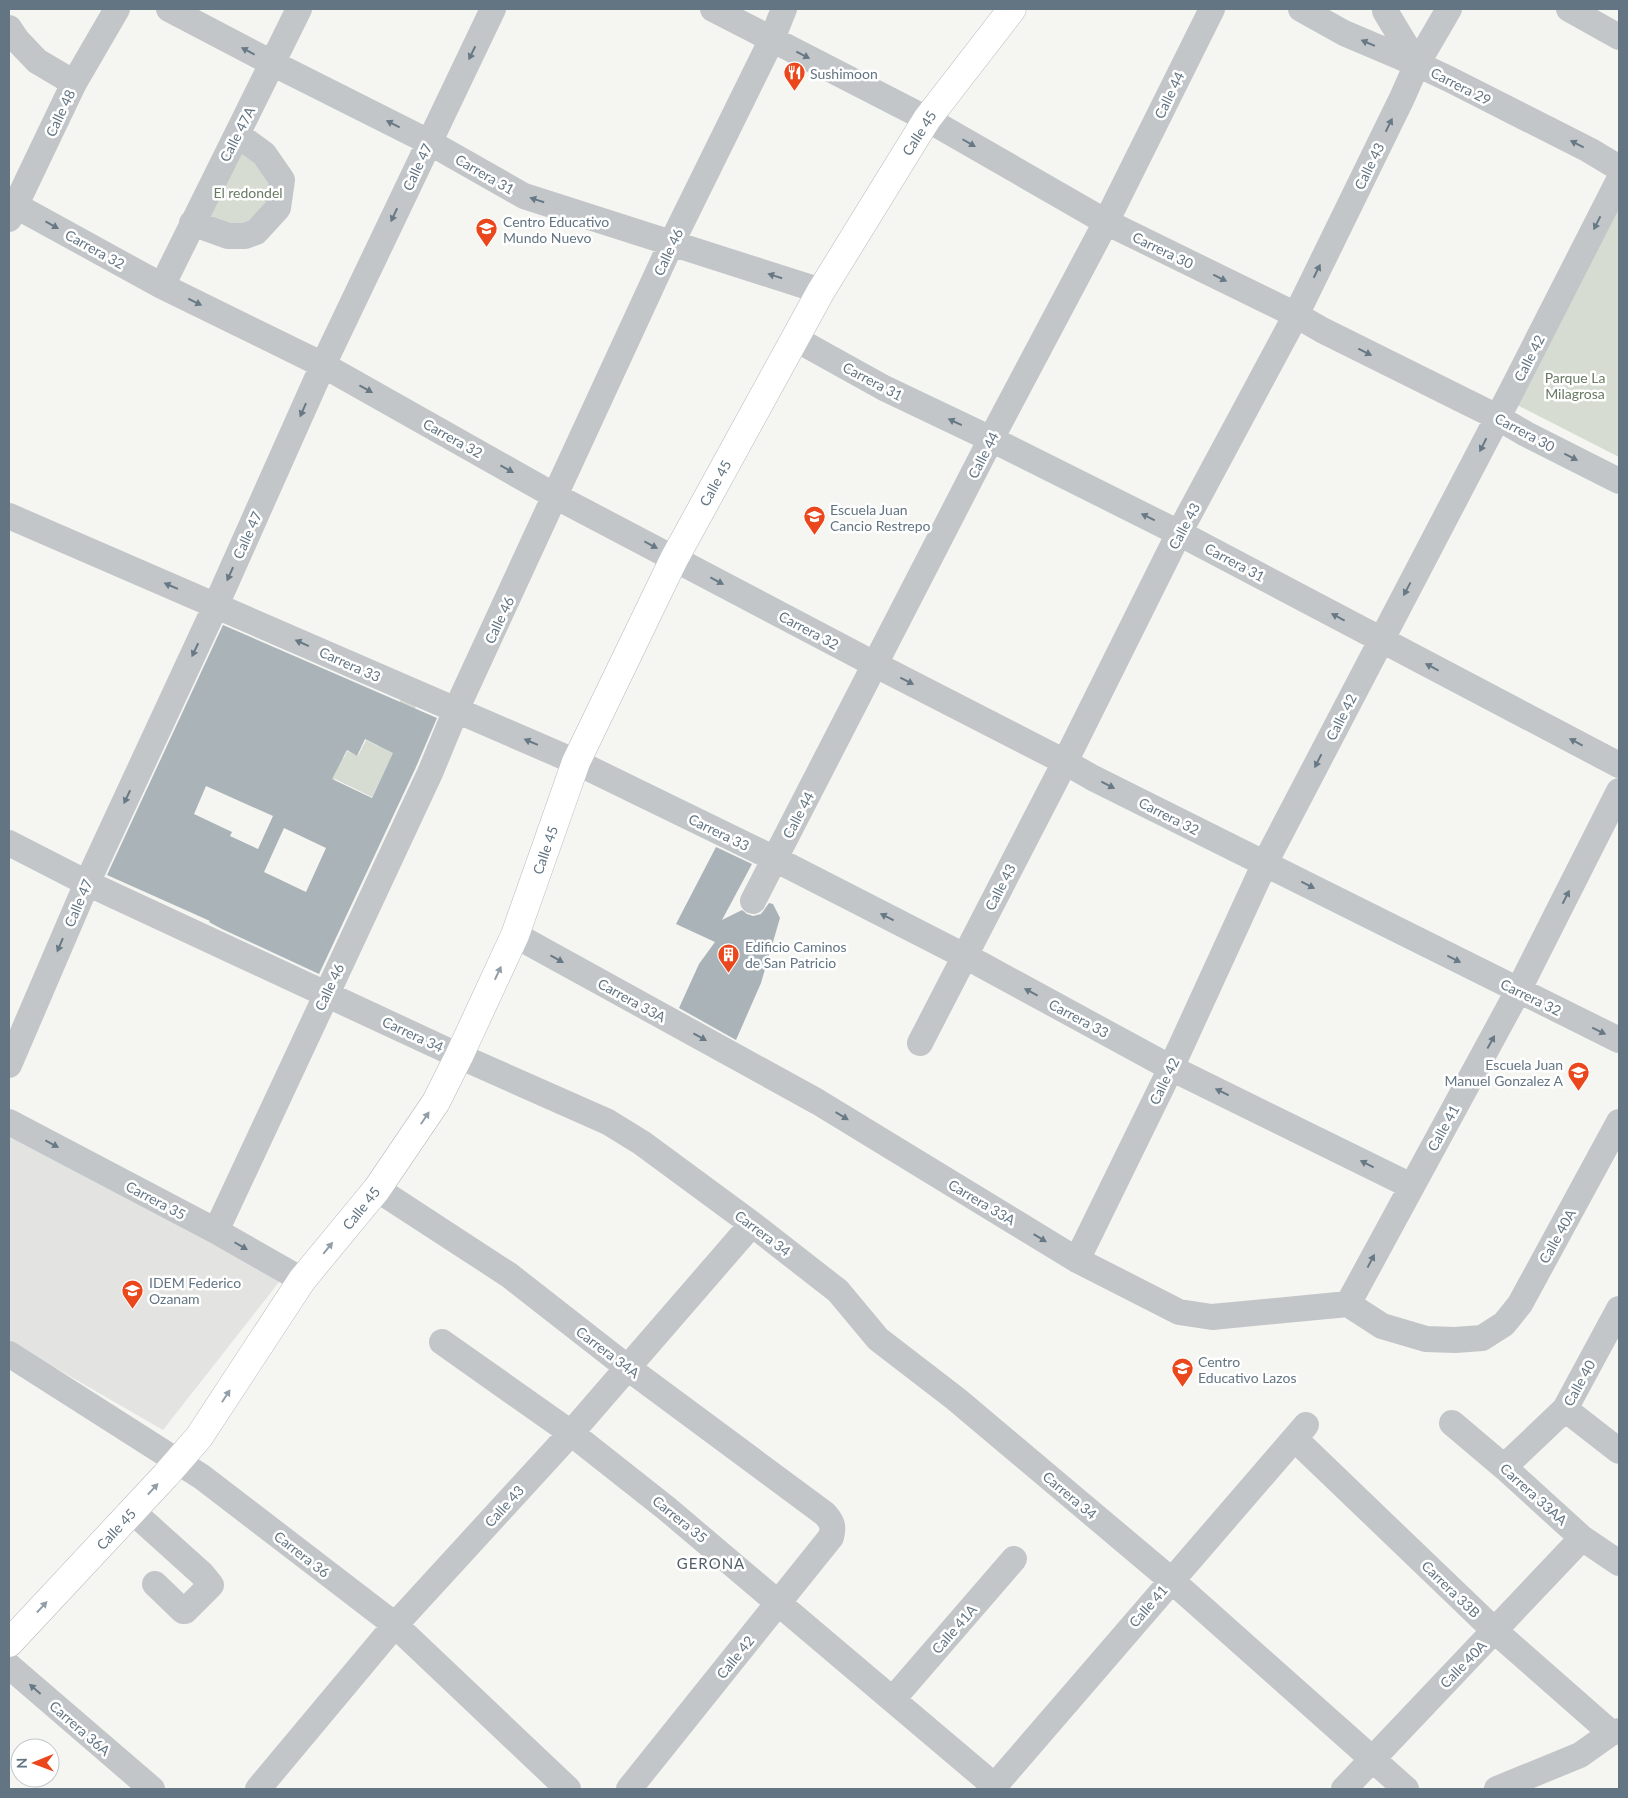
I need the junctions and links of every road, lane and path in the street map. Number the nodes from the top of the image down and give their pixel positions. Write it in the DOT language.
graph roads {
  1 [pos="117,9"];
  2 [pos="169,9"];
  3 [pos="299,9"];
  4 [pos="493,9"];
  5 [pos="713,9"];
  6 [pos="784,9"];
  7 [pos="1012,9"];
  8 [pos="1212,9"];
  9 [pos="1301,9"];
  10 [pos="1385,9"];
  11 [pos="1449,9"];
  12 [pos="1569,9"];
  13 [pos="9,28"];
  14 [pos="1619,37"];
  15 [pos="772,39"];
  16 [pos="272,63"];
  17 [pos="1417,64"];
  18 [pos="74,83"];
  19 [pos="927,119"];
  20 [pos="237,134"];
  21 [pos="429,142"];
  22 [pos="1619,168"];
  23 [pos="1619,180"];
  24 [pos="11,209"];
  25 [pos="1106,222"];
  26 [pos="192,223"];
  27 [pos="671,244"];
  28 [pos="162,286"];
  29 [pos="821,291"];
  30 [pos="1296,315"];
  31 [pos="794,338"];
  32 [pos="323,365"];
  33 [pos="1497,417"];
  34 [pos="991,439"];
  35 [pos="1619,481"];
  36 [pos="555,496"];
  37 [pos="9,516"];
  38 [pos="1179,533"];
  39 [pos="674,559"];
  40 [pos="216,605"];
  41 [pos="1381,640"];
  42 [pos="876,666"];
  43 [pos="456,710"];
  44 [pos="576,762"];
  45 [pos="1065,762"];
  46 [pos="1619,764"];
  47 [pos="1619,791"];
  48 [pos="9,843"];
  49 [pos="775,859"];
  50 [pos="1265,863"];
  51 [pos="87,883"];
  52 [pos="753,901"];
  53 [pos="515,935"];
  54 [pos="964,957"];
  55 [pos="1518,991"];
  56 [pos="326,993"];
  57 [pos="1619,1040"];
  58 [pos="920,1043"];
  59 [pos="459,1056"];
  60 [pos="9,1065"];
  61 [pos="1171,1068"];
  62 [pos="9,1122"];
  63 [pos="1619,1122"];
  64 [pos="1411,1186"];
  65 [pos="377,1189"];
  66 [pos="752,1224"];
  67 [pos="216,1232"];
  68 [pos="1077,1260"];
  69 [pos="302,1280"];
  70 [pos="1348,1304"];
  71 [pos="1619,1309"];
  72 [pos="442,1342"];
  73 [pos="9,1354"];
  74 [pos="628,1368"];
  75 [pos="1566,1410"];
  76 [pos="1452,1423"];
  77 [pos="1300,1432"];
  78 [pos="571,1433"];
  79 [pos="1619,1451"];
  80 [pos="178,1461"];
  81 [pos="1504,1467"];
  82 [pos="132,1512"];
  83 [pos="832,1522"];
  84 [pos="1582,1538"];
  85 [pos="1014,1559"];
  86 [pos="1619,1563"];
  87 [pos="1171,1580"];
  88 [pos="155,1584"];
  89 [pos="779,1602"];
  90 [pos="395,1626"];
  91 [pos="1495,1631"];
  92 [pos="9,1643"];
  93 [pos="9,1666"];
  94 [pos="893,1699"];
  95 [pos="1615,1732"];
  96 [pos="1372,1759"];
  97 [pos="995,1788"];
  98 [pos="152,1789"];
  99 [pos="258,1789"];
  100 [pos="568,1789"];
  101 [pos="629,1789"];
  102 [pos="1344,1789"];
  103 [pos="1406,1789"];
  104 [pos="1497,1789"];
  1 -- 18 [label="street, Calle 48"];
  16 -- 2 [label="street, Carrera 31, one-way"];
  3 -- 16 [label="street, Calle 47A"];
  4 -- 21 [label="street, Calle 47, one-way"];
  5 -- 15 [label="street, Carrera 30"];
  6 -- 15 [label="street, Calle 46"];
  7 -- 19 [label="main road, Calle 45"];
  8 -- 25 [label="street, Calle 44"];
  17 -- 9 [label="street, Carrera 29, one-way"];
  10 -- 17 [label="street"];
  11 -- 17 [label="street, Calle 43"];
  12 -- 14 [label="street"];
  13 -- 18 [label="street"];
  15 -- 19 [label="street, Carrera 30, one-way"];
  15 -- 27 [label="street, Calle 46"];
  16 -- 20 [label="street, Calle 47A"];
  21 -- 16 [label="street, Carrera 31, one-way"];
  22 -- 17 [label="street, Carrera 29, one-way"];
  30 -- 17 [label="street, Calle 43, one-way"];
  18 -- 24 [label="street, Calle 48"];
  19 -- 25 [label="street, Carrera 30, one-way"];
  19 -- 29 [label="main road, Calle 45"];
  20 -- 26 [label="street, Calle 47A"];
  20 -- 26 [label="street"];
  27 -- 21 [label="street, Carrera 31, one-way"];
  21 -- 32 [label="street, Calle 47, one-way"];
  23 -- 33 [label="street, Calle 42, one-way"];
  24 -- 28 [label="street, Carrera 32, one-way"];
  25 -- 30 [label="street, Carrera 30, one-way"];
  25 -- 34 [label="street, Calle 44"];
  26 -- 28 [label="street, Calle 47A"];
  29 -- 27 [label="street, Carrera 31, one-way"];
  27 -- 36 [label="street, Calle 46"];
  28 -- 32 [label="street, Carrera 32, one-way"];
  29 -- 31 [label="main road, Calle 45"];
  30 -- 33 [label="street, Carrera 30, one-way"];
  30 -- 38 [label="street, Calle 43"];
  34 -- 31 [label="street, Carrera 31, one-way"];
  31 -- 39 [label="main road, Calle 45"];
  32 -- 36 [label="street, Carrera 32, one-way"];
  32 -- 40 [label="street, Calle 47, one-way"];
  33 -- 35 [label="street, Carrera 30, one-way"];
  33 -- 41 [label="street, Calle 42, one-way"];
  38 -- 34 [label="street, Carrera 31, one-way"];
  34 -- 42 [label="street, Calle 44"];
  36 -- 39 [label="street, Carrera 32, one-way"];
  36 -- 43 [label="street, Calle 46"];
  40 -- 37 [label="street, Carrera 33, one-way"];
  41 -- 38 [label="street, Carrera 31, one-way"];
  38 -- 45 [label="street, Calle 43"];
  39 -- 42 [label="street, Carrera 32, one-way"];
  39 -- 44 [label="main road, Calle 45"];
  43 -- 40 [label="street, Carrera 33, one-way"];
  40 -- 51 [label="street, Calle 47, one-way"];
  46 -- 41 [label="street, Carrera 31, one-way"];
  41 -- 50 [label="street, Calle 42, one-way"];
  42 -- 45 [label="street, Carrera 32, one-way"];
  42 -- 49 [label="street, Calle 44"];
  44 -- 43 [label="street, Carrera 33, one-way"];
  43 -- 56 [label="street, Calle 46"];
  44 -- 49 [label="street, Carrera 33"];
  44 -- 53 [label="main road, Calle 45"];
  45 -- 50 [label="street, Carrera 32, one-way"];
  45 -- 54 [label="street, Calle 43"];
  55 -- 47 [label="street, Calle 41, one-way"];
  48 -- 51 [label="street, Carrera 34"];
  49 -- 52 [label="street, Calle 44"];
  54 -- 49 [label="street, Carrera 33, one-way"];
  50 -- 55 [label="street, Carrera 32, one-way"];
  50 -- 61 [label="street, Calle 42"];
  51 -- 56 [label="street, Carrera 34"];
  51 -- 60 [label="street, Calle 47, one-way"];
  59 -- 53 [label="main road, Calle 45, one-way"];
  53 -- 68 [label="street, Carrera 33A, one-way"];
  54 -- 58 [label="street, Calle 43"];
  61 -- 54 [label="street, Carrera 33, one-way"];
  55 -- 57 [label="street, Carrera 32, one-way"];
  64 -- 55 [label="street, Calle 41, one-way"];
  56 -- 59 [label="street, Carrera 34"];
  56 -- 67 [label="street, Calle 46"];
  65 -- 59 [label="main road, Calle 45, one-way"];
  59 -- 66 [label="street, Carrera 34"];
  64 -- 61 [label="street, Carrera 33, one-way"];
  61 -- 68 [label="street, Calle 42"];
  62 -- 67 [label="street, Carrera 35, one-way"];
  63 -- 70 [label="street, Calle 40A"];
  70 -- 64 [label="street, Calle 41, one-way"];
  69 -- 65 [label="main road, Calle 45, one-way"];
  65 -- 74 [label="street, Carrera 34A"];
  66 -- 74 [label="street, Calle 43"];
  66 -- 87 [label="street, Carrera 34"];
  67 -- 69 [label="street, Carrera 35, one-way"];
  68 -- 70 [label="street, Carrera 33A"];
  80 -- 69 [label="main road, Calle 45, one-way"];
  71 -- 75 [label="street, Calle 40"];
  72 -- 78 [label="street, Carrera 35"];
  73 -- 80 [label="street, Carrera 36"];
  74 -- 78 [label="street, Calle 43"];
  74 -- 83 [label="street, Carrera 34A"];
  75 -- 79 [label="street"];
  75 -- 81 [label="street, Calle 40"];
  76 -- 81 [label="street, Carrera 33AA"];
  77 -- 87 [label="street, Calle 41"];
  77 -- 91 [label="street, Carrera 33B"];
  78 -- 89 [label="street, Carrera 35"];
  78 -- 90 [label="street, Calle 43"];
  82 -- 80 [label="main road, Calle 45, one-way"];
  80 -- 90 [label="street, Carrera 36"];
  81 -- 84 [label="street, Carrera 33AA"];
  82 -- 88 [label="street"];
  92 -- 82 [label="main road, Calle 45, one-way"];
  83 -- 89 [label="street, Calle 42"];
  84 -- 86 [label="street, Carrera 33AA"];
  84 -- 91 [label="street, Calle 40A"];
  85 -- 94 [label="street, Calle 41A"];
  87 -- 96 [label="street, Carrera 34"];
  87 -- 97 [label="street, Calle 41"];
  89 -- 94 [label="street, Carrera 35"];
  89 -- 101 [label="street, Calle 42"];
  90 -- 99 [label="street, Calle 43"];
  90 -- 100 [label="street, Carrera 36"];
  91 -- 95 [label="street, Carrera 33B"];
  91 -- 96 [label="street, Calle 40A"];
  98 -- 93 [label="street, Carrera 36A, one-way"];
  94 -- 97 [label="street, Carrera 35"];
  95 -- 104 [label="street"];
  96 -- 102 [label="street, Calle 40A"];
  96 -- 103 [label="street, Carrera 34"];
}
